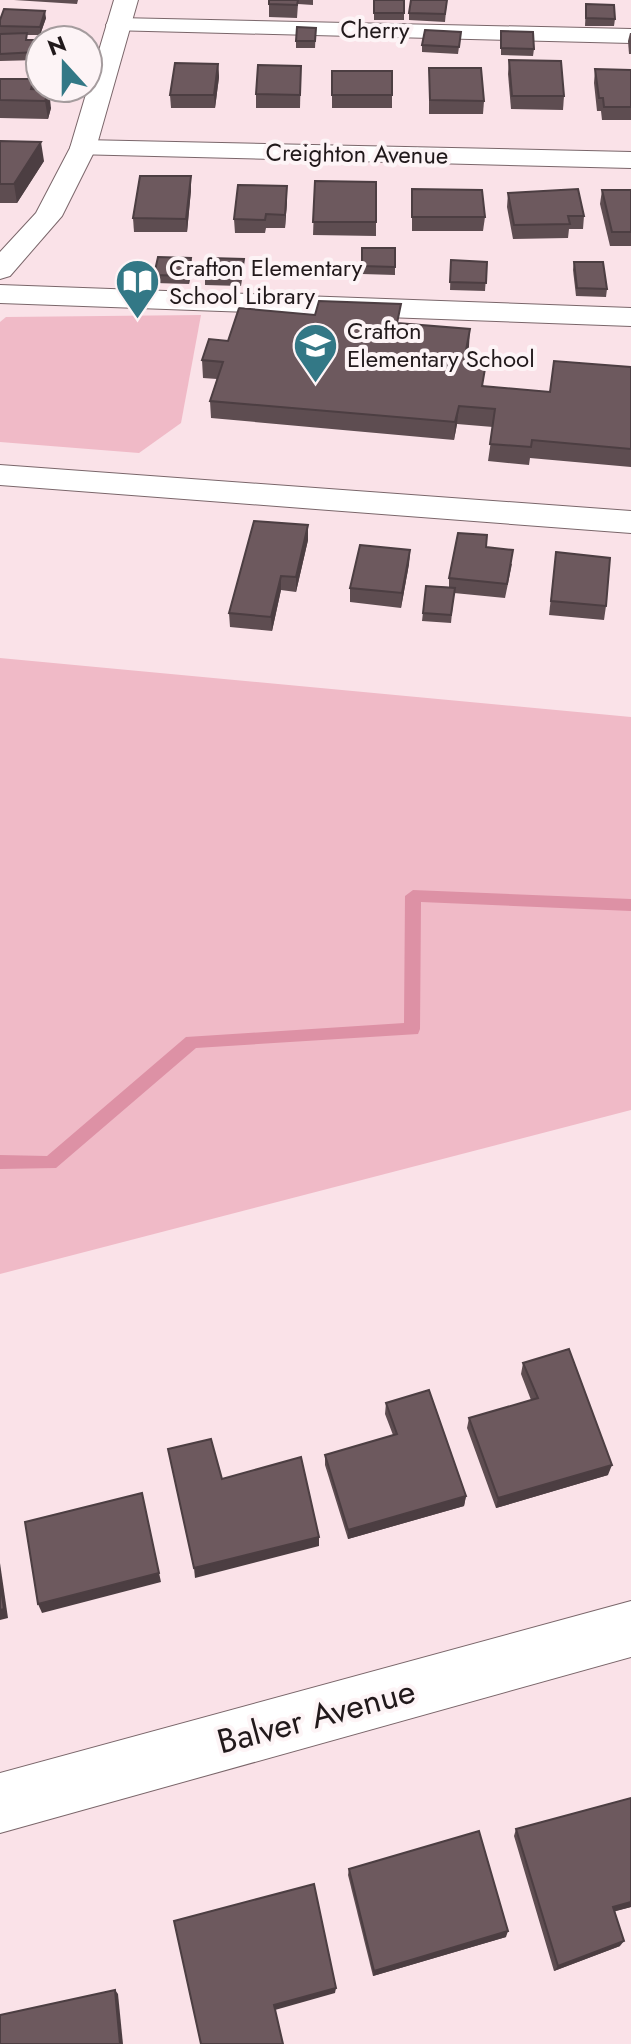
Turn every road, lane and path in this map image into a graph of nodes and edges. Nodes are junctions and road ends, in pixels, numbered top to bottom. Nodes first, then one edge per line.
1 (122, 12) edge
2 (631, 36) edge
3 (83, 148) junction
4 (631, 160) edge
5 (0, 270) edge
6 (0, 294) edge
7 (631, 317) edge
8 (0, 475) edge
9 (631, 522) edge
10 (631, 1629) edge
11 (0, 1803) edge

1 - 2 main road, Cherry
1 - 3 main road
3 - 4 main road, Creighton Avenue
3 - 5 main road
6 - 7 main road
8 - 9 main road
10 - 11 main road, Balver Avenue

